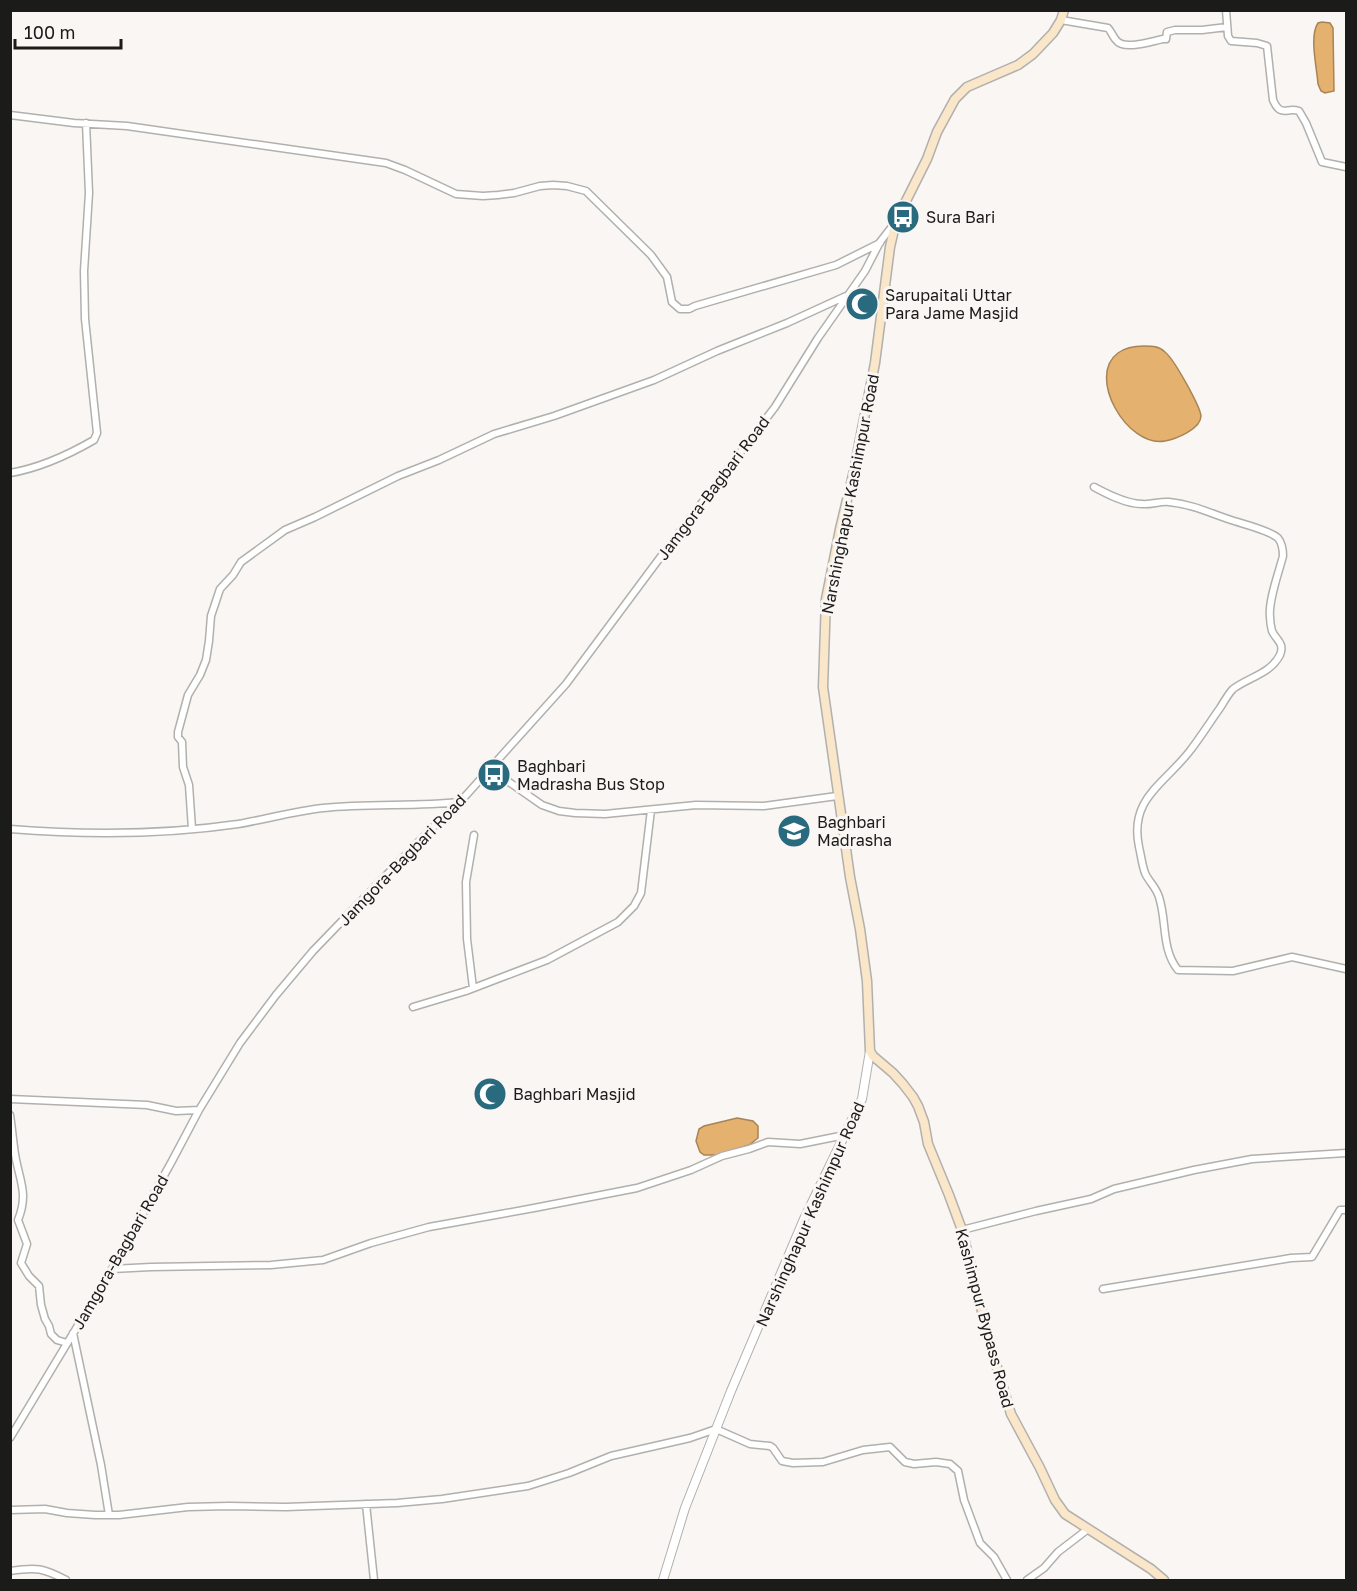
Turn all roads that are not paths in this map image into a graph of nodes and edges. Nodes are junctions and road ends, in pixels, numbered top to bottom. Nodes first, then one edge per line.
1 (1226, 10) edge
2 (1062, 15) edge
3 (1227, 27) junction
4 (10, 115) edge
5 (86, 123) junction
6 (1347, 166) edge
7 (896, 221) junction
8 (880, 243) junction
9 (846, 296) junction
10 (10, 473) edge
11 (1094, 487) dead end
12 (491, 768) junction
13 (837, 795) junction
14 (460, 802) junction
15 (651, 810) junction
16 (10, 829) edge
17 (192, 829) junction
18 (474, 835) dead end
19 (1347, 969) edge
20 (473, 988) junction
21 (413, 1007) dead end
22 (870, 1052) junction
23 (10, 1099) edge
24 (199, 1110) junction
25 (10, 1115) edge
26 (845, 1135) junction
27 (1347, 1153) edge
28 (1347, 1210) edge
29 (962, 1230) junction
30 (112, 1269) junction
31 (1103, 1289) dead end
32 (73, 1333) junction
33 (67, 1343) junction
34 (716, 1429) junction
35 (10, 1438) edge
36 (366, 1504) junction
37 (10, 1510) edge
38 (109, 1515) junction
39 (1088, 1529) junction
40 (10, 1571) edge
41 (66, 1581) edge
42 (374, 1581) edge
43 (663, 1581) edge
44 (1007, 1581) edge
45 (1027, 1581) edge
46 (1164, 1581) edge

1 - 3 street
2 - 3 street
2 - 7 main road, Narshinghapur Kashimpur Road
3 - 6 street
4 - 5 street
5 - 8 street
5 - 10 street
7 - 8 street, Jamgora-Bagbari Road
7 - 13 main road, Narshinghapur Kashimpur Road
8 - 9 street, Jamgora-Bagbari Road
9 - 12 street, Jamgora-Bagbari Road
9 - 17 street
11 - 19 street
12 - 14 street, Jamgora-Bagbari Road
12 - 15 street
13 - 15 street
13 - 22 main road, Narshinghapur Kashimpur Road
14 - 17 street
14 - 24 street, Jamgora-Bagbari Road
15 - 20 street
16 - 17 street
18 - 20 street
20 - 21 street
22 - 26 street, Narshinghapur Kashimpur Road
22 - 29 main road, Kashimpur Bypass Road
23 - 24 street
24 - 30 street, Jamgora-Bagbari Road
25 - 33 street
26 - 30 street
26 - 34 street, Narshinghapur Kashimpur Road
27 - 29 street
28 - 31 street
29 - 39 main road, Kashimpur Bypass Road
30 - 32 street, Jamgora-Bagbari Road
32 - 33 street, Jamgora-Bagbari Road
32 - 38 street
33 - 35 street, Jamgora-Bagbari Road
34 - 36 street
34 - 43 street, Narshinghapur Kashimpur Road
34 - 44 street
36 - 38 street
36 - 42 street
37 - 38 street
39 - 45 street
39 - 46 main road, Kashimpur Bypass Road
40 - 41 street

